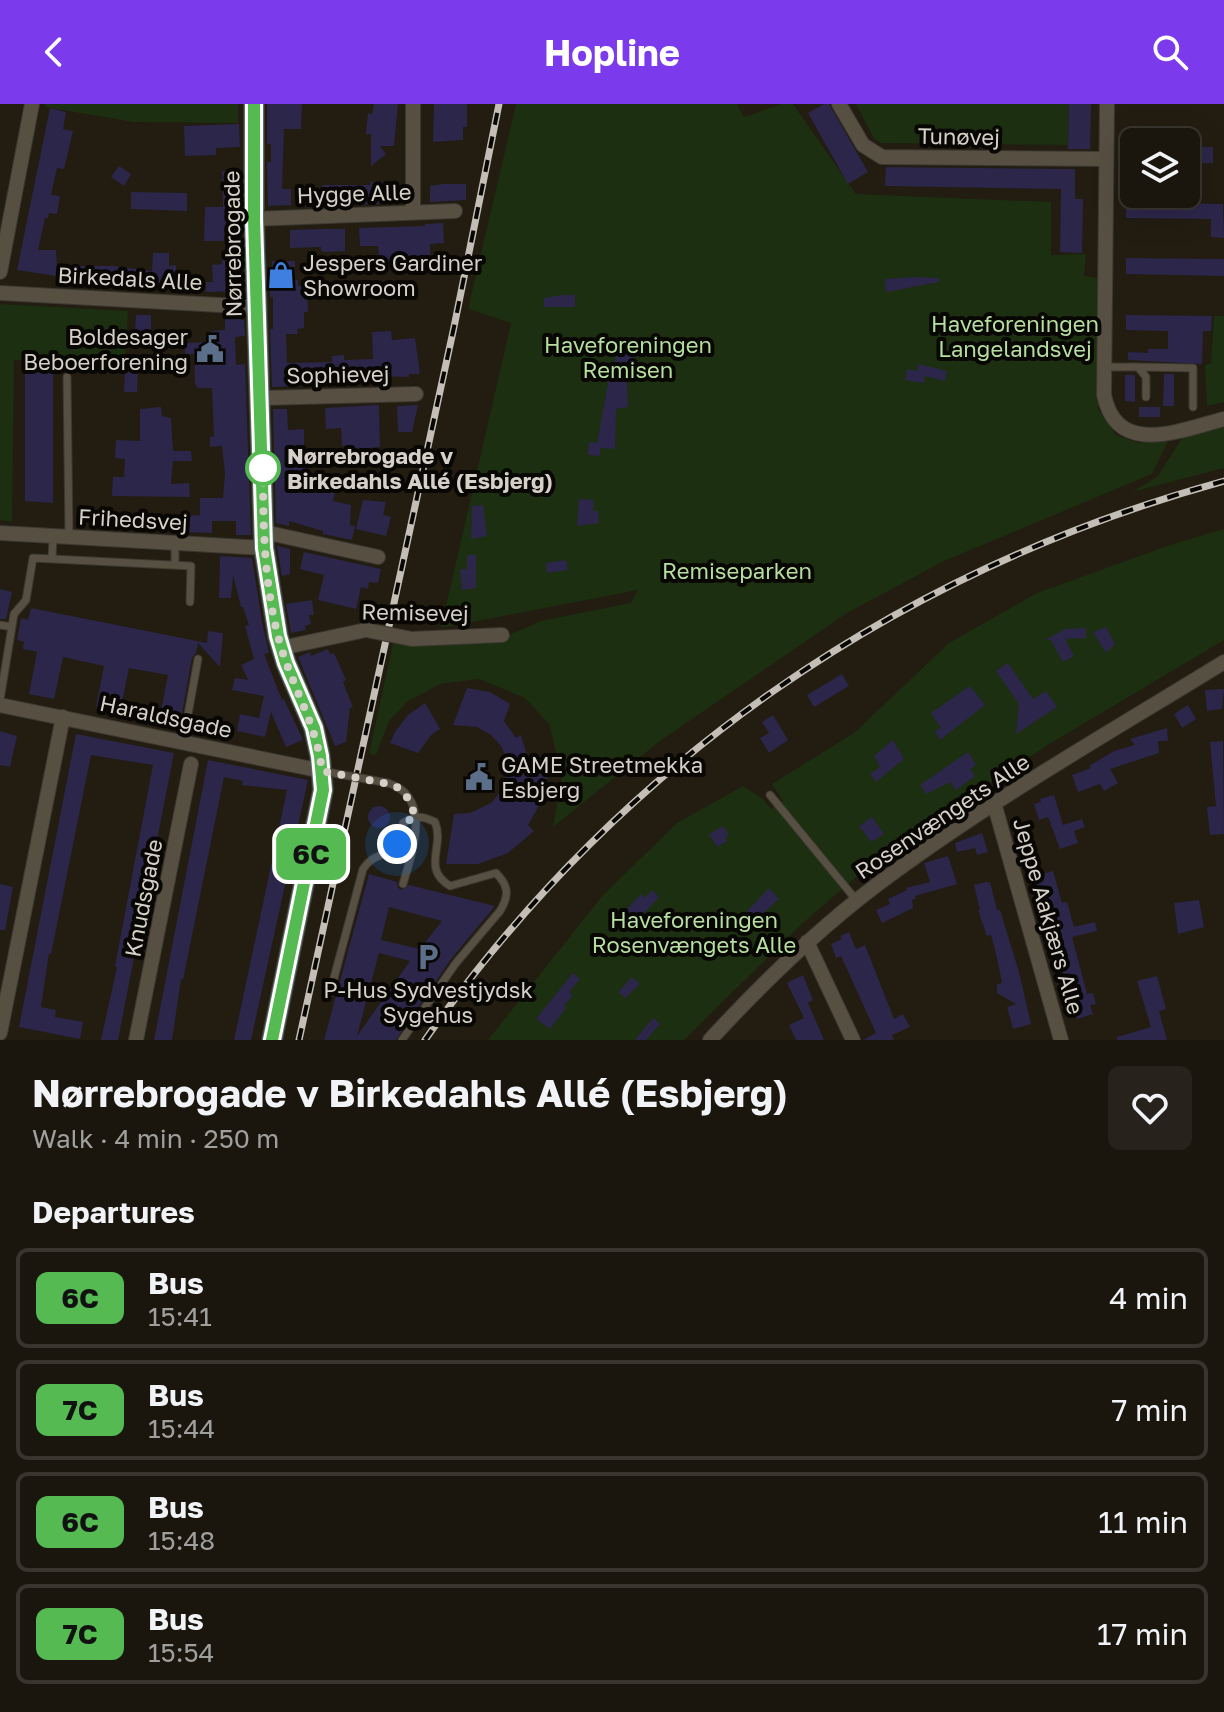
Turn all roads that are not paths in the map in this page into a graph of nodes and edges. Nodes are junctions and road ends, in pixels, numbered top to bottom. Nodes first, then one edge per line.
1 (32, 104) edge
2 (254, 104) edge
3 (413, 104) edge
4 (839, 104) edge
5 (1107, 104) edge
6 (1106, 159) junction
7 (455, 211) dead end
8 (413, 212) junction
9 (254, 219) junction
10 (0, 272) edge
11 (0, 293) edge
12 (257, 307) junction
13 (1104, 367) junction
14 (1138, 367) junction
15 (67, 377) dead end
16 (416, 394) dead end
17 (1146, 397) dead end
18 (262, 398) junction
19 (1193, 407) dead end
20 (1224, 419) edge
21 (0, 533) edge
22 (53, 536) junction
23 (69, 537) junction
24 (264, 540) junction
25 (175, 543) junction
26 (378, 557) dead end
27 (52, 559) junction
28 (175, 565) junction
29 (190, 602) dead end
30 (0, 625) edge
31 (12, 627) junction
32 (502, 635) dead end
33 (281, 648) junction
34 (198, 659) dead end
35 (1224, 662) edge
36 (0, 702) edge
37 (63, 717) junction
38 (183, 742) junction
39 (191, 764) dead end
40 (322, 771) junction
41 (770, 795) dead end
42 (994, 803) junction
43 (416, 817) junction
44 (403, 884) dead end
45 (857, 901) junction
46 (807, 942) junction
47 (330, 993) dead end
48 (0, 1033) edge
49 (136, 1040) edge
50 (272, 1040) edge
51 (402, 1040) edge
52 (710, 1040) edge
53 (853, 1040) edge
54 (1061, 1040) edge

1 - 10 street
2 - 9 street, Nørrebrogade
3 - 8 street
4 - 6 street, Tunøvej
5 - 6 street
6 - 13 street
7 - 8 street, Hygge Alle
8 - 9 street, Hygge Alle
9 - 12 street, Nørrebrogade
11 - 12 street, Birkedals Alle
12 - 18 street, Nørrebrogade
13 - 14 lane
13 - 20 street
14 - 17 lane
14 - 19 lane
15 - 23 lane
16 - 18 street, Sophievej
18 - 24 street, Nørrebrogade
21 - 22 street, Frihedsvej
22 - 23 street, Frihedsvej
22 - 27 lane
23 - 25 street, Frihedsvej
24 - 25 street, Frihedsvej
24 - 26 street, Frihedsvej
24 - 33 street, Nørrebrogade
25 - 28 lane
27 - 28 lane
27 - 31 lane
28 - 29 lane
30 - 31 lane
31 - 36 lane
32 - 33 street, Remisevej, bridge
33 - 40 street, Nørrebrogade
34 - 38 lane
35 - 42 street, Rosenvængets Alle
36 - 37 street, Haraldsgade
37 - 38 street, Haraldsgade
37 - 48 street
38 - 40 street, Haraldsgade
39 - 49 street, Knudsgade
40 - 43 lane, bridge
40 - 50 street, Nørrebrogade
41 - 45 lane
42 - 45 street, Rosenvængets Alle
42 - 54 street, Jeppe Aakjærs Alle
43 - 44 lane
43 - 47 lane
43 - 51 lane
45 - 46 street, Rosenvængets Alle
46 - 52 street, Rosenvængets Alle
46 - 53 street

